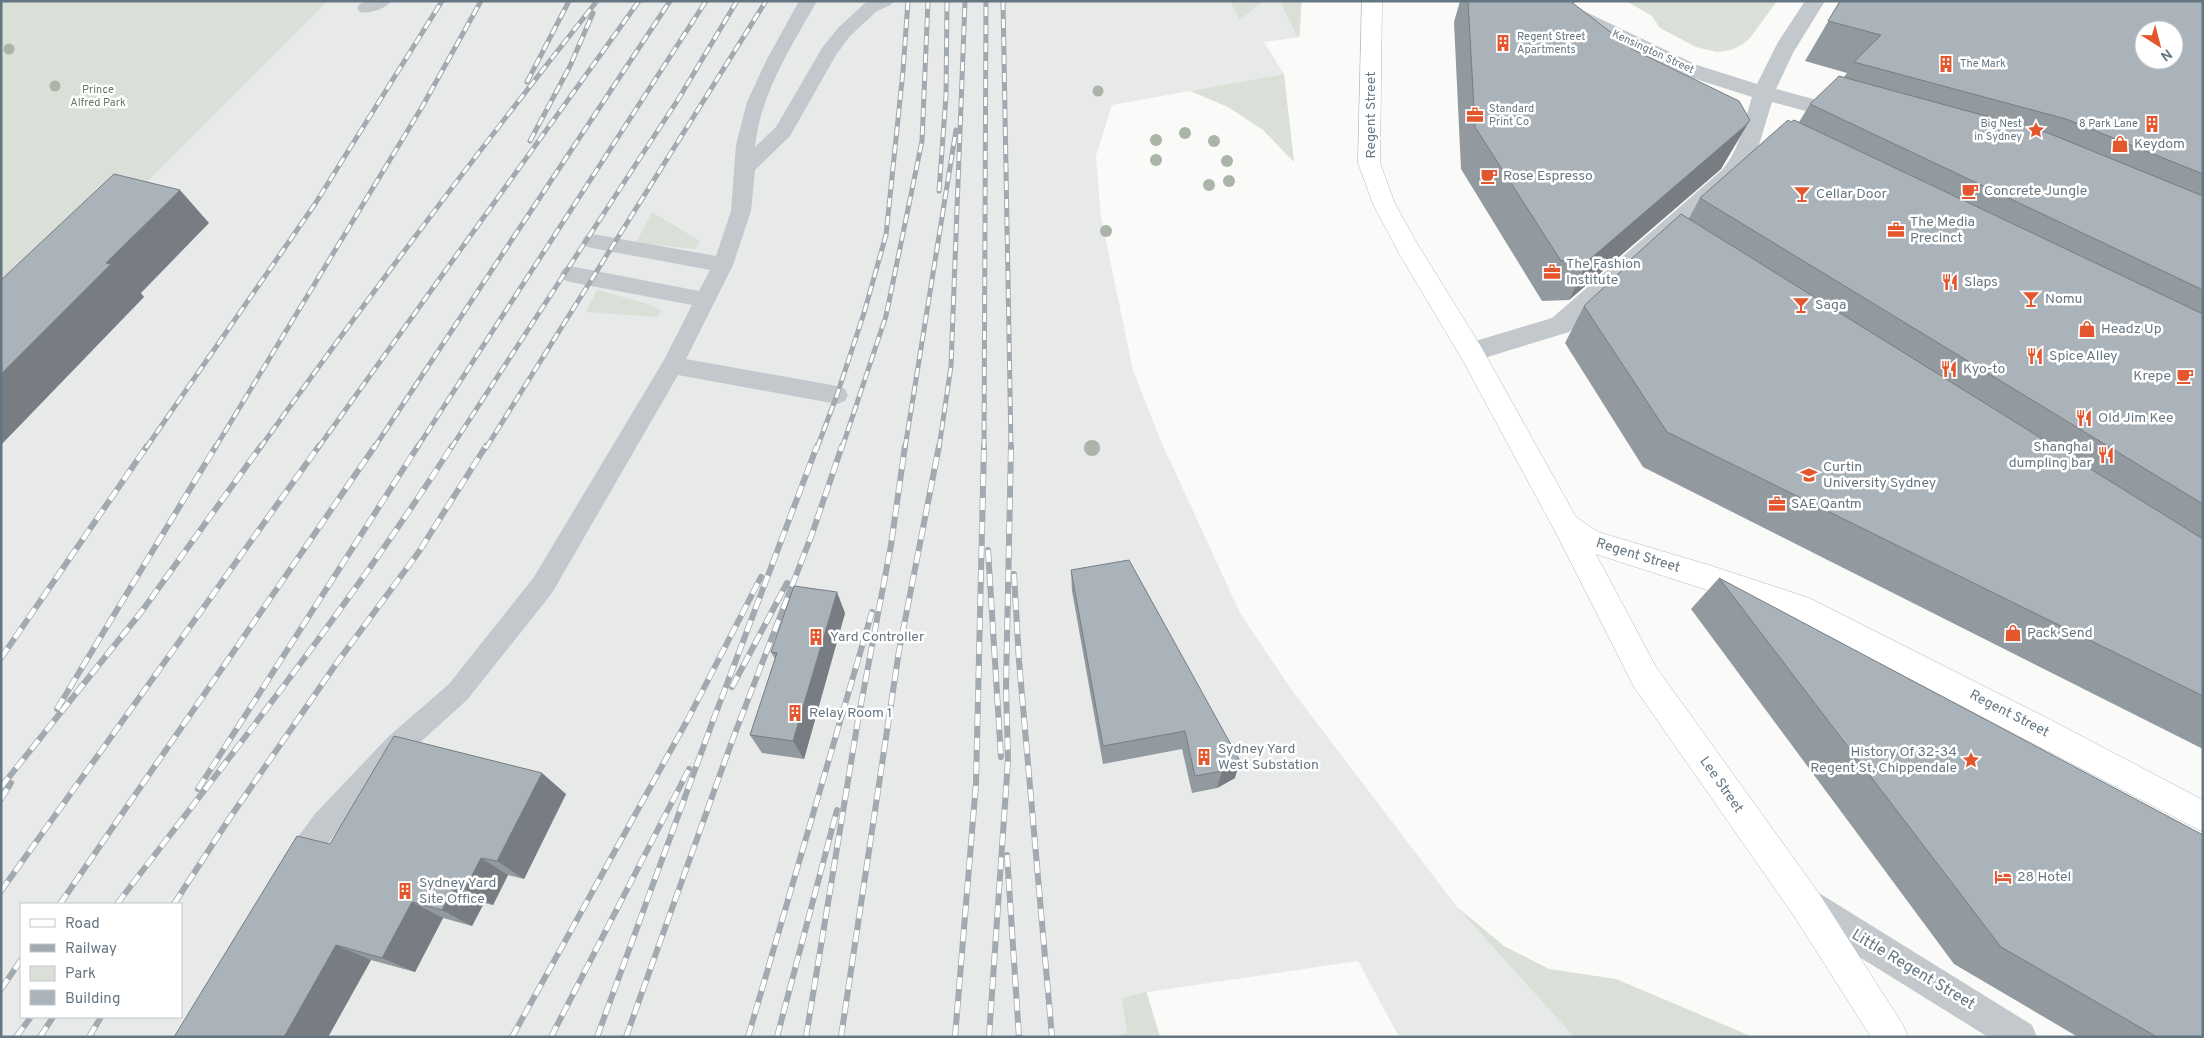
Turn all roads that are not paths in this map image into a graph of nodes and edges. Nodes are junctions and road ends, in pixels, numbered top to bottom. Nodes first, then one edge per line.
1 (382, 1) edge
2 (808, 1) edge
3 (885, 1) edge
4 (1372, 1) edge
5 (1546, 1) edge
6 (1815, 1) edge
7 (366, 8) dead end
8 (1764, 93) junction
9 (1863, 120) edge
10 (1752, 139) junction
11 (1774, 150) edge
12 (745, 168) junction
13 (592, 240) dead end
14 (723, 265) junction
15 (570, 274) dead end
16 (705, 300) junction
17 (1471, 352) junction
18 (672, 366) junction
19 (837, 395) dead end
20 (1566, 525) junction
21 (2203, 817) edge
22 (280, 885) edge
23 (1806, 904) junction
24 (1891, 1037) edge
25 (2020, 1037) edge

1 - 7 lane
2 - 12 lane
3 - 12 lane
4 - 17 main road, Regent Street
5 - 8 street, Kensington Street
6 - 8 street
8 - 9 street, Kensington Street
8 - 10 street
10 - 11 street
10 - 17 street
12 - 14 lane
13 - 14 lane
14 - 16 lane
15 - 16 lane
16 - 18 lane
17 - 20 main road, Regent Street
18 - 19 lane
18 - 22 lane
20 - 21 main road, Regent Street
20 - 23 main road, Lee Street
23 - 24 main road, Lee Street
23 - 25 street, Little Regent Street

